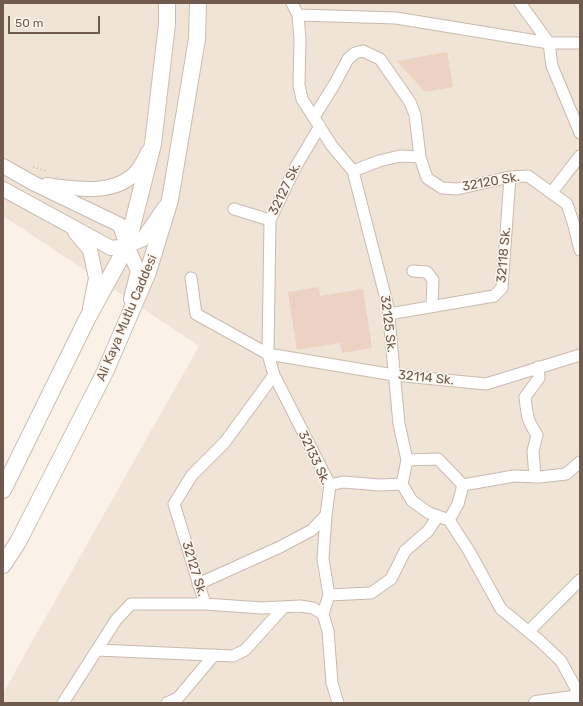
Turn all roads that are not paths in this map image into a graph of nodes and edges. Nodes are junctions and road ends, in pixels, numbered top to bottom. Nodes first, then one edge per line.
1 (167, 3) edge
2 (198, 3) edge
3 (292, 3) edge
4 (520, 3) edge
5 (298, 14) junction
6 (549, 43) junction
7 (580, 43) edge
8 (380, 59) joint
9 (317, 121) junction
10 (580, 133) edge
11 (153, 144) junction
12 (580, 156) edge
13 (420, 157) junction
14 (3, 166) edge
15 (353, 171) junction
16 (510, 177) junction
17 (33, 183) junction
18 (3, 189) edge
19 (552, 192) junction
20 (170, 200) junction
21 (234, 209) dead end
22 (270, 220) junction
23 (69, 225) junction
24 (579, 245) edge
25 (119, 247) junction
26 (413, 271) dead end
27 (192, 278) dead end
28 (432, 306) junction
29 (389, 314) junction
30 (87, 319) junction
31 (122, 335) junction
32 (268, 354) junction
33 (580, 355) edge
34 (538, 367) junction
35 (274, 375) junction
36 (394, 375) junction
37 (407, 460) junction
38 (580, 462) edge
39 (535, 477) junction
40 (402, 484) junction
41 (463, 485) junction
42 (330, 486) junction
43 (3, 490) edge
44 (326, 514) junction
45 (438, 516) junction
46 (449, 520) junction
47 (3, 565) edge
48 (580, 580) edge
49 (198, 584) junction
50 (329, 595) junction
51 (204, 604) junction
52 (284, 607) junction
53 (323, 614) junction
54 (529, 631) junction
55 (96, 650) junction
56 (214, 655) junction
57 (580, 696) edge
58 (551, 702) edge
59 (63, 703) edge
60 (167, 703) edge
61 (338, 703) edge
62 (536, 703) edge

1 - 11 main road
2 - 20 main road, Ali Kaya Mutlu Caddesi
3 - 5 street
4 - 6 street
5 - 6 street
5 - 9 street
6 - 7 street
6 - 10 street
8 - 9 street, 32127 Sk.
8 - 13 street, 32120 Sk.
9 - 15 street, 32125 Sk.
9 - 22 street, 32127 Sk.
11 - 17 street
11 - 25 main road
12 - 19 street
13 - 15 street
13 - 16 street, 32120 Sk.
14 - 17 street
15 - 29 street, 32125 Sk.
16 - 19 street, 32120 Sk.
16 - 28 street, 32118 Sk.
17 - 25 street
18 - 23 street
19 - 24 street, 32120 Sk.
20 - 25 street
20 - 31 main road, Ali Kaya Mutlu Caddesi
21 - 22 street
22 - 32 street, 32127 Sk.
23 - 25 street
23 - 30 street
25 - 30 main road
25 - 31 street
26 - 28 street
27 - 32 street, 32114 Sk.
28 - 29 street, 32118 Sk.
29 - 36 street, 32125 Sk.
30 - 43 main road
31 - 47 main road, Ali Kaya Mutlu Caddesi
32 - 35 street, 32133 Sk.
32 - 36 street, 32114 Sk.
33 - 34 street, 32114 Sk.
34 - 36 street, 32114 Sk.
34 - 39 street
35 - 42 street, 32133 Sk.
35 - 49 street, 32127 Sk.
36 - 37 street, 32125 Sk.
37 - 40 street, 32125 Sk.
37 - 41 street
38 - 39 street
39 - 41 street
40 - 42 street
40 - 45 street
41 - 46 street
42 - 44 street, 32133 Sk.
44 - 49 street
44 - 50 street, 32133 Sk.
45 - 46 street
45 - 50 street
46 - 54 street
48 - 54 street
49 - 51 street, 32127 Sk.
50 - 53 street, 32133 Sk.
51 - 52 street
51 - 55 street, 32127 Sk.
52 - 53 street
52 - 56 street
53 - 61 street
54 - 57 street
55 - 56 street
55 - 59 street, 32127 Sk.
56 - 60 street
57 - 58 street
58 - 62 street

